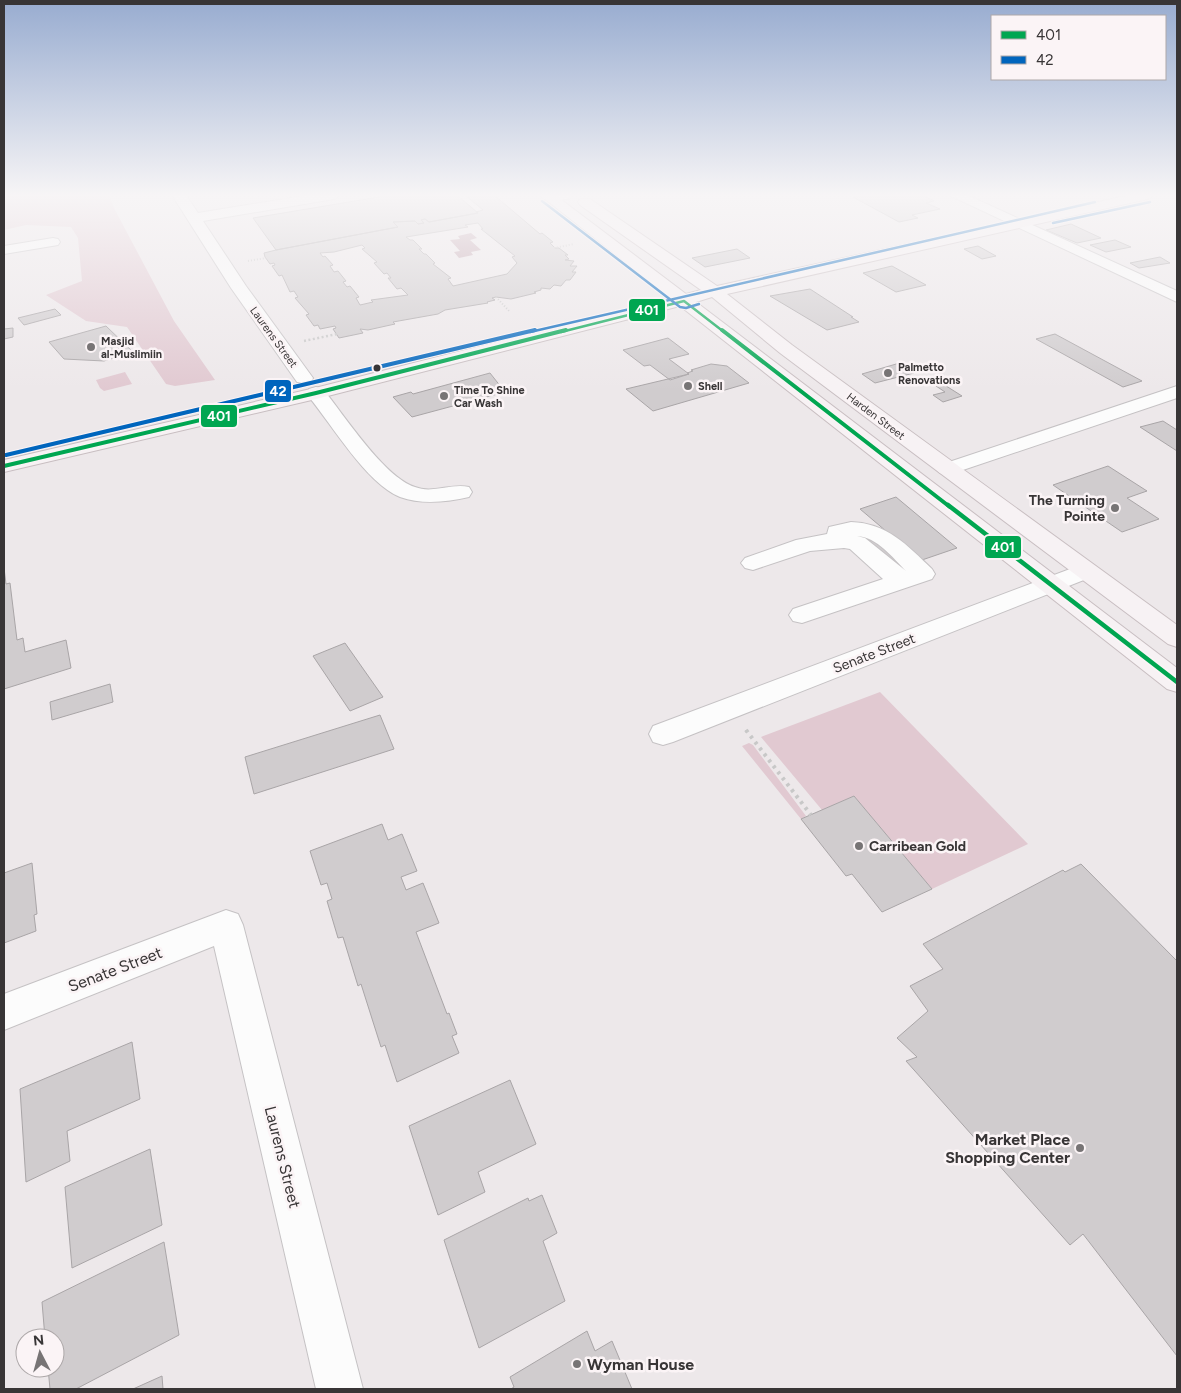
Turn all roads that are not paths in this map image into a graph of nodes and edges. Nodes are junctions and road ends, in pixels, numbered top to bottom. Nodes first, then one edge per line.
1 (221, 260) edge
2 (631, 260) edge
3 (667, 260) edge
4 (798, 260) edge
5 (856, 260) edge
6 (1094, 260) edge
7 (698, 282) junction
8 (715, 292) junction
9 (677, 295) junction
10 (1177, 297) edge
11 (310, 386) junction
12 (1177, 392) edge
13 (1152, 400) junction
14 (1170, 411) dead end
15 (4, 448) edge
16 (4, 466) edge
17 (947, 469) junction
18 (461, 492) dead end
19 (753, 563) dead end
20 (1086, 571) junction
21 (1050, 585) junction
22 (802, 615) dead end
23 (1177, 638) edge
24 (1177, 682) edge
25 (663, 734) dead end
26 (226, 925) joint
27 (4, 1012) edge
28 (340, 1389) edge

1 - 11 street, Laurens Street
2 - 9 main road, Harden Street
3 - 7 main road, Harden Street
4 - 7 main road
5 - 8 main road
6 - 10 street
7 - 8 main road, Harden Street
7 - 9 main road
8 - 9 main road
8 - 17 main road, Harden Street
9 - 11 main road
9 - 21 main road, Harden Street
11 - 15 main road
11 - 16 main road
11 - 18 street, Laurens Street
12 - 13 street
13 - 14 street
13 - 17 street
17 - 20 main road, Harden Street
19 - 22 street
20 - 21 street, Senate Street
20 - 23 main road, Harden Street
21 - 24 main road, Harden Street
21 - 25 street, Senate Street
26 - 27 street, Senate Street
26 - 28 street, Laurens Street

